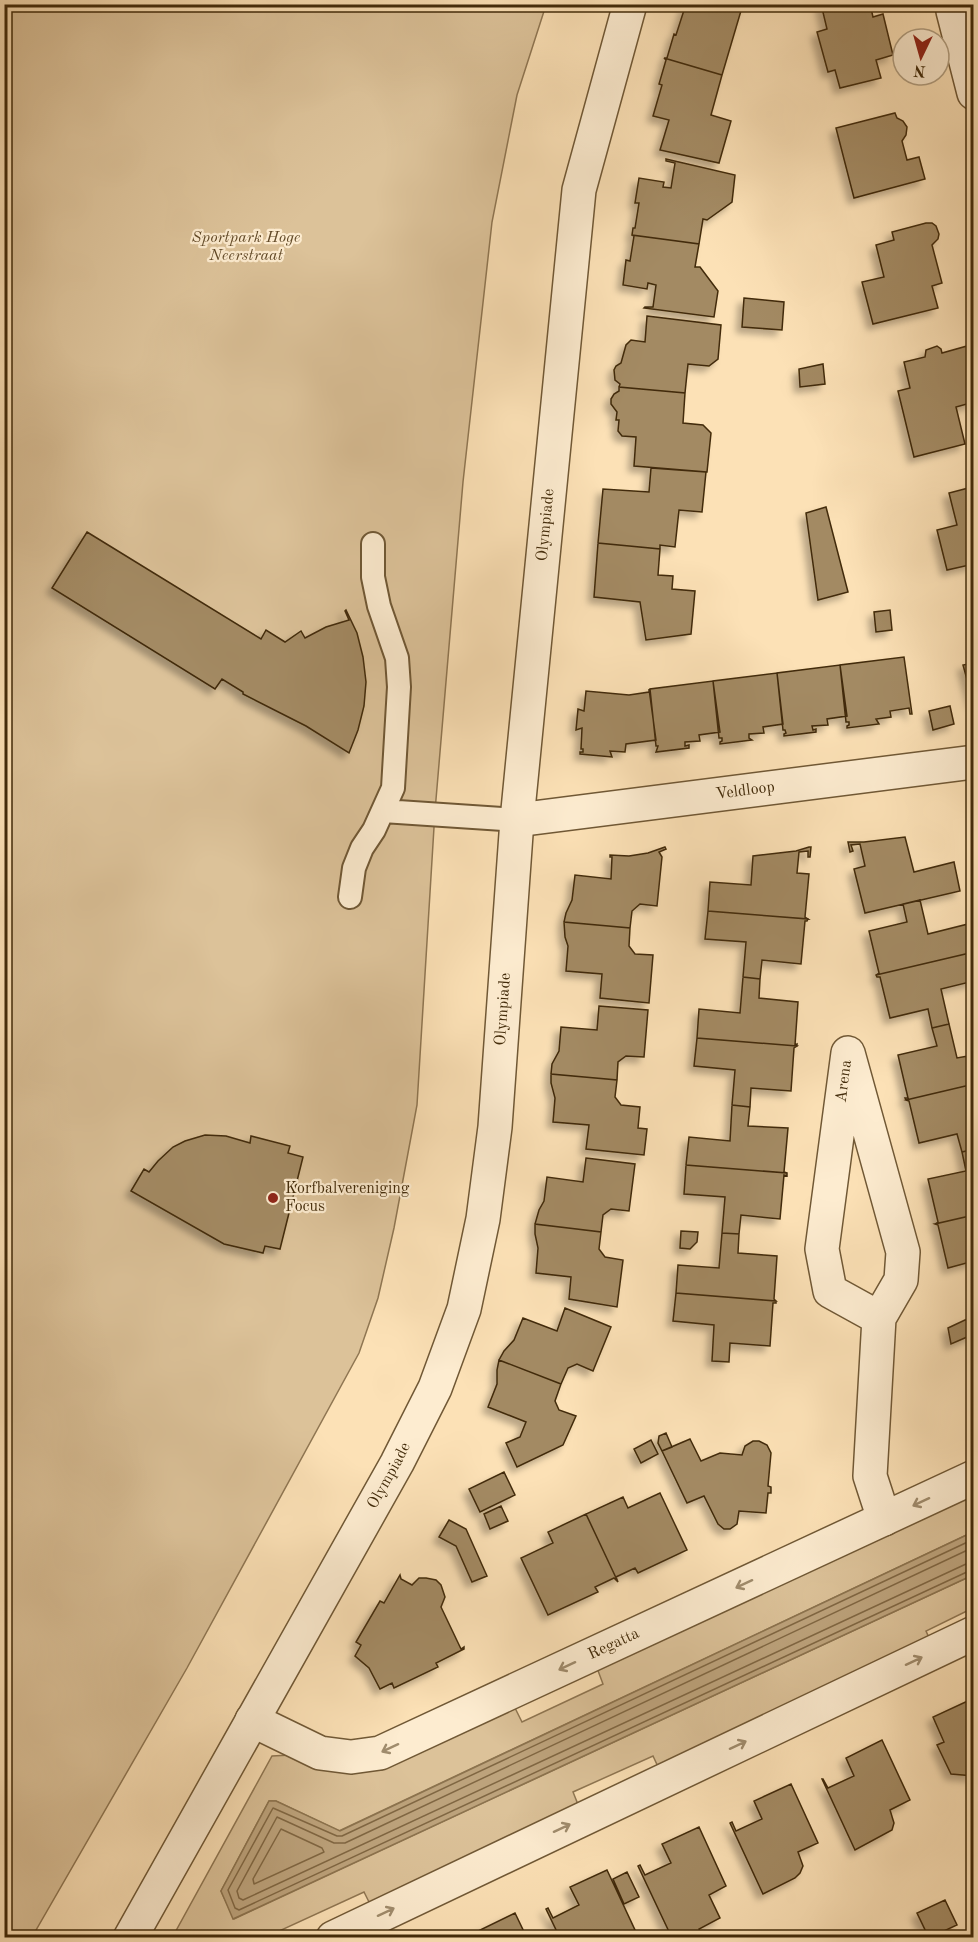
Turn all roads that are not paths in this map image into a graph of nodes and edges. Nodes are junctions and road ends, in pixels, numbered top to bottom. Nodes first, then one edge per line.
1 (630, 4) edge
2 (953, 4) edge
3 (974, 93) edge
4 (373, 544) dead end
5 (974, 762) edge
6 (383, 811) junction
7 (517, 820) junction
8 (350, 897) dead end
9 (879, 1318) junction
10 (974, 1477) edge
11 (884, 1519) junction
12 (974, 1633) edge
13 (252, 1720) junction
14 (130, 1938) edge
15 (333, 1938) edge

1 - 7 street, Olympiade
2 - 3 street
4 - 6 lane
5 - 7 street, Veldloop
6 - 7 lane
6 - 8 lane
7 - 13 street, Olympiade
9 - 9 street, Arena
9 - 11 street, Arena
10 -> 11 street, Regatta
11 -> 13 street, Regatta
15 -> 12 street
13 - 14 street, Olympiade

